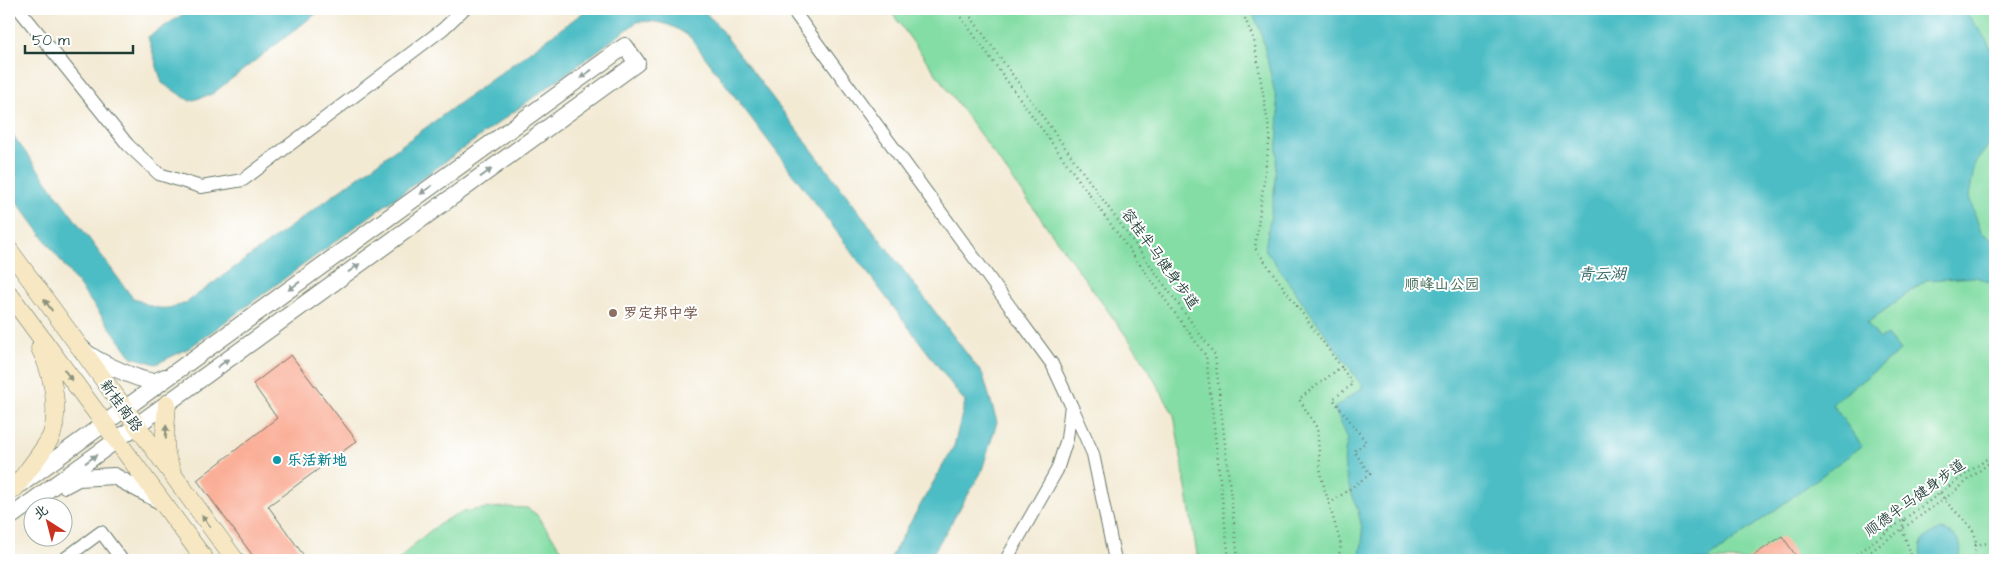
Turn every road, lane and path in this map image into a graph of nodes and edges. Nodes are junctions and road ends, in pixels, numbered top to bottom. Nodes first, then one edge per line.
1 (464, 9) edge
2 (792, 9) edge
3 (955, 9) edge
4 (966, 9) edge
5 (1242, 9) edge
6 (23, 10) edge
7 (9, 250) edge
8 (9, 294) edge
9 (20, 309) junction
10 (65, 328) junction
11 (1341, 367) junction
12 (169, 376) junction
13 (167, 404) junction
14 (1071, 405) junction
15 (124, 409) junction
16 (104, 424) junction
17 (136, 426) junction
18 (116, 440) junction
19 (1995, 453) edge
20 (1995, 458) edge
21 (12, 490) edge
22 (184, 491) junction
23 (1940, 493) junction
24 (40, 496) edge
25 (43, 496) edge
26 (1943, 500) junction
27 (162, 502) junction
28 (1329, 504) junction
29 (22, 509) edge
30 (9, 518) edge
31 (1904, 520) junction
32 (1902, 529) junction
33 (1995, 542) edge
34 (1975, 545) junction
35 (63, 560) edge
36 (122, 560) edge
37 (205, 560) edge
38 (234, 560) edge
39 (1006, 560) edge
40 (1115, 560) edge
41 (1229, 560) edge
42 (1238, 560) edge
43 (1338, 560) edge
44 (1848, 560) edge
45 (1858, 560) edge
46 (1913, 560) edge
47 (1974, 560) edge

1 - 6 street
2 - 14 street
3 - 41 path
4 - 42 path, 容桂半马健身步道
5 - 11 path
10 -> 7 main road, 新桂南路
8 - 9 main road, 新桂南路
9 -> 16 main road, 新桂南路
9 - 21 main road
10 - 12 street
10 - 15 main road, 新桂南路
11 - 28 path
11 - 28 path
13 -> 12 street
12 - 15 street
13 - 17 street
22 -> 13 main road
14 - 39 street
14 - 40 street
15 - 16 street
15 - 17 main road, 新桂南路
16 - 18 main road, 新桂南路
16 - 21 street
17 - 18 street
17 - 22 main road, 新桂南路
24 -> 18 street
18 - 27 main road, 新桂南路
19 - 23 path, 顺德半马健身步道
20 - 26 path
38 -> 22 main road, 新桂南路
23 - 26 path
23 - 31 path, 顺德半马健身步道
25 - 27 street
26 - 32 path
26 - 34 path
27 - 37 main road, 新桂南路
28 - 43 path
29 - 30 street
31 - 32 path
31 - 44 path, 顺德半马健身步道
32 - 45 path
32 - 46 path
33 - 34 path
34 - 47 path
35 - 36 street

